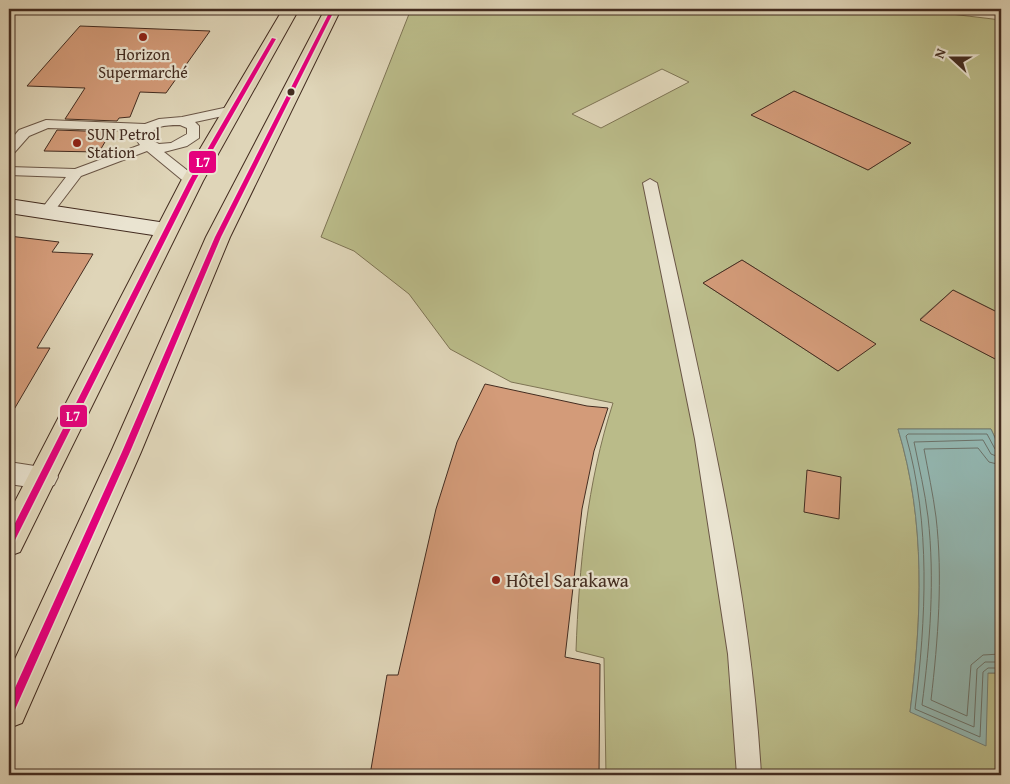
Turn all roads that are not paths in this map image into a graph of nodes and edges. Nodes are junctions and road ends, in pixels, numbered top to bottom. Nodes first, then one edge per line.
1 (291, 9) edge
2 (333, 9) edge
3 (234, 110) junction
4 (182, 121) junction
5 (147, 128) junction
6 (149, 146) junction
7 (9, 150) edge
8 (9, 171) edge
9 (76, 173) junction
10 (192, 181) junction
11 (650, 184) dead end
12 (9, 206) edge
13 (47, 211) junction
14 (166, 230) junction
15 (9, 473) edge
16 (43, 477) junction
17 (9, 543) edge
18 (9, 711) edge
19 (749, 775) edge

1 - 3 highway
2 - 18 highway
3 - 4 lane
3 - 10 highway
4 - 5 lane
4 - 6 lane
5 - 6 lane
5 - 7 lane
6 - 9 lane
6 - 10 lane
8 - 9 lane
9 - 13 lane
10 - 14 highway
11 - 19 lane
12 - 13 street
13 - 14 street
14 - 16 highway
15 - 16 street
16 - 17 highway

